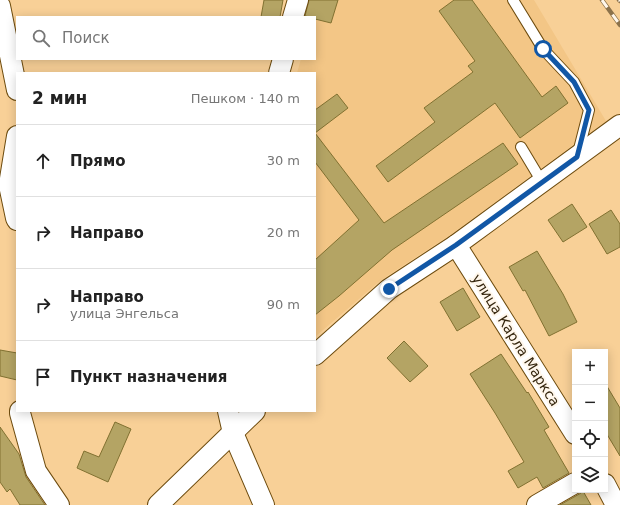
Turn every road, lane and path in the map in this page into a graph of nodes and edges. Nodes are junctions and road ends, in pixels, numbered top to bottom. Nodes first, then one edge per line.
1 (298, 0) edge
2 (513, 0) edge
3 (0, 6) edge
4 (293, 16) edge
5 (283, 60) edge
6 (279, 72) edge
7 (16, 85) edge
8 (620, 125) edge
9 (16, 142) edge
10 (522, 146) dead end
11 (577, 157) junction
12 (542, 182) junction
13 (16, 218) edge
14 (456, 245) junction
15 (316, 354) edge
16 (20, 412) edge
17 (228, 412) edge
18 (254, 412) edge
19 (572, 429) edge
20 (233, 433) junction
21 (572, 485) edge
22 (608, 490) edge
23 (60, 505) edge
24 (158, 505) edge
25 (264, 505) edge
26 (536, 505) edge
27 (616, 505) edge

1 - 4 street
2 - 11 lane
3 - 7 street
5 - 6 street
8 - 11 street
9 - 13 street
10 - 12 lane
11 - 12 street
12 - 14 street
14 - 15 street
14 - 19 street, улица Карла Маркса
16 - 23 street
17 - 20 street
18 - 20 street
20 - 24 street
20 - 25 street
21 - 26 street
22 - 27 street

